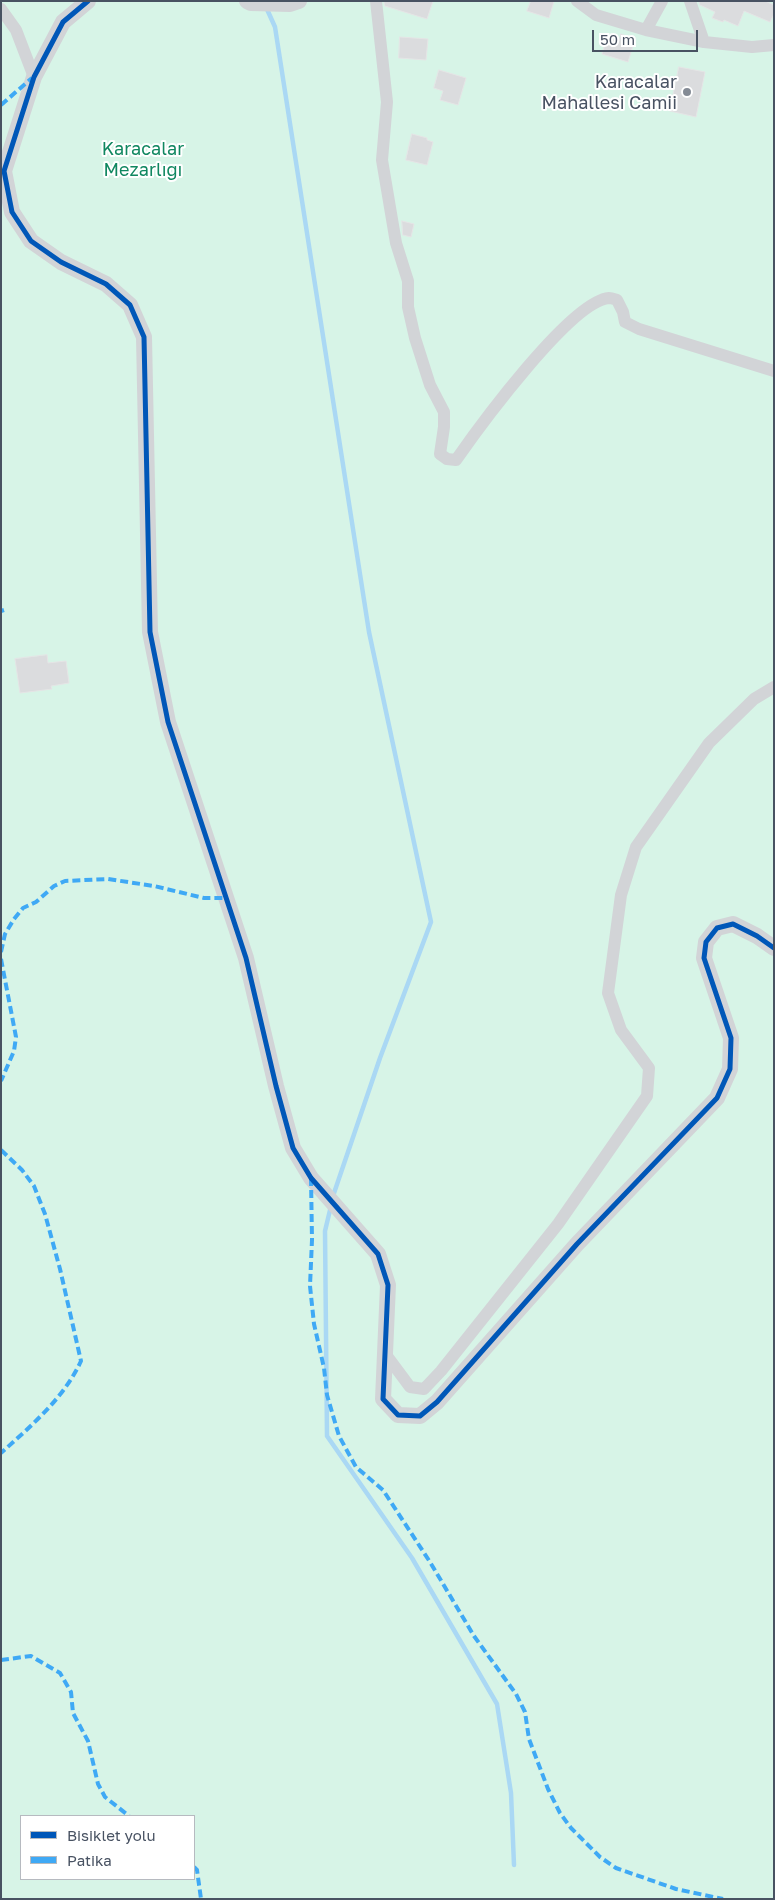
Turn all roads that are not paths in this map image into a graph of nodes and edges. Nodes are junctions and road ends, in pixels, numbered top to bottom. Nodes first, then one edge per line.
1 (88, 1) edge
2 (376, 1) edge
3 (577, 1) edge
4 (662, 1) edge
5 (690, 1) edge
6 (249, 2) edge
7 (294, 3) edge
8 (1, 8) edge
9 (646, 30) junction
10 (704, 42) junction
11 (774, 45) edge
12 (34, 77) junction
13 (774, 371) edge
14 (774, 687) edge
15 (774, 948) edge
16 (384, 1352) junction

1 - 12 street
2 - 13 street
3 - 9 street
4 - 9 street
5 - 10 street
6 - 7 street
8 - 12 street
9 - 10 street
10 - 11 street
12 - 16 street
14 - 16 street
15 - 16 street

